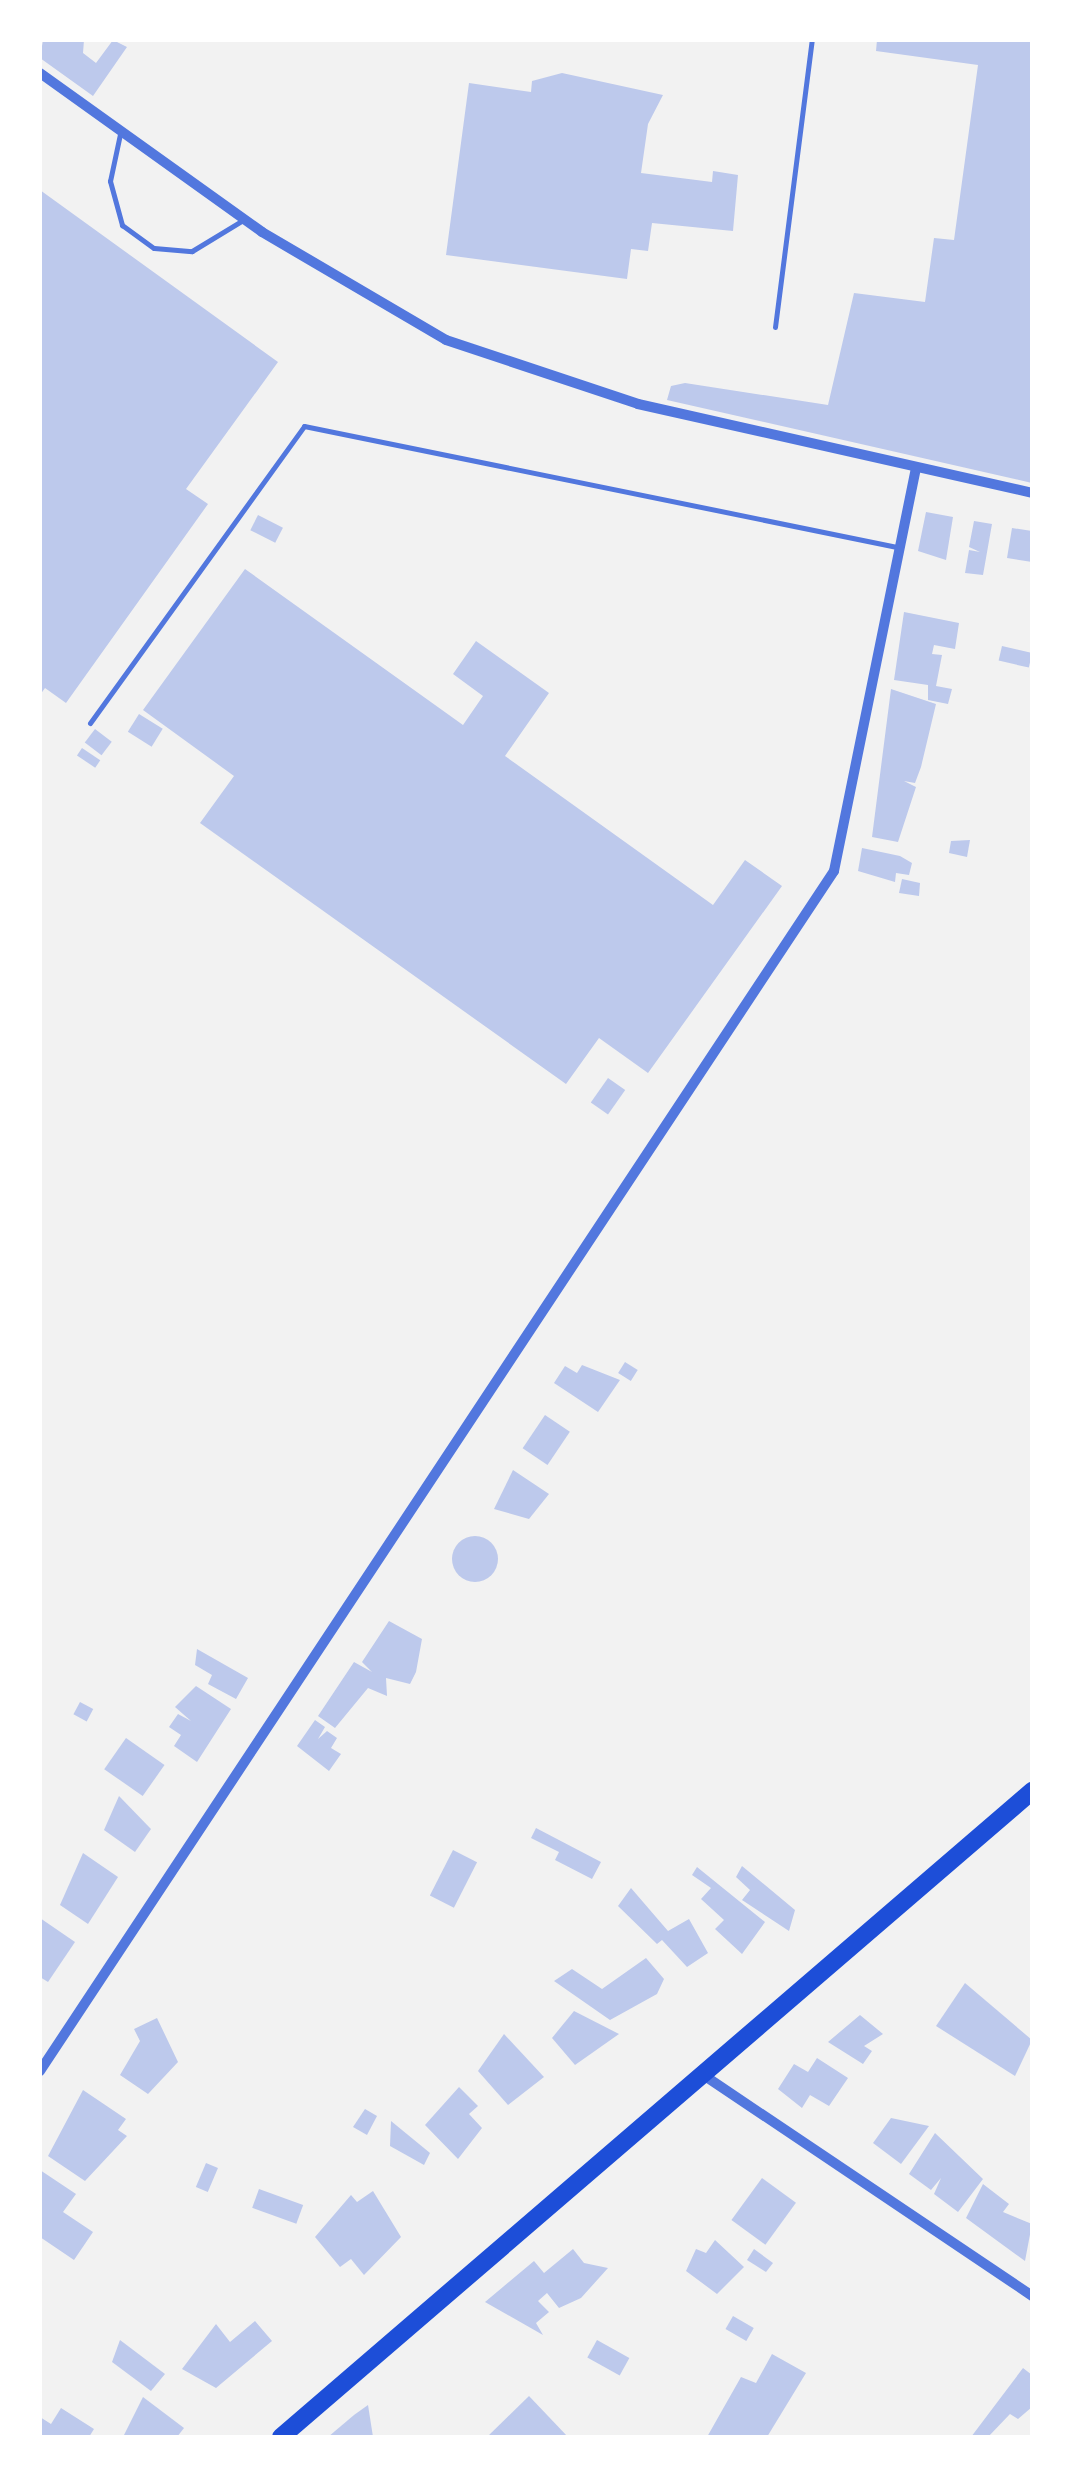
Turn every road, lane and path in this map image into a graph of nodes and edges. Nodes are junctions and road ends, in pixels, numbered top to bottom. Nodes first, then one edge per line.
1 (812, 40) edge
2 (40, 73) edge
3 (122, 131) junction
4 (244, 219) junction
5 (775, 327) dead end
6 (916, 468) junction
7 (1032, 492) edge
8 (897, 547) junction
9 (90, 723) dead end
10 (1032, 1791) edge
11 (40, 2071) edge
12 (702, 2074) junction
13 (1032, 2296) edge
14 (281, 2437) edge

1 - 5 lane
2 - 3 street
3 - 4 street
3 - 4 lane
4 - 6 street
6 - 7 street
6 - 8 street
8 - 9 lane
8 - 11 street
10 - 12 main road
12 - 13 street
12 - 14 main road

